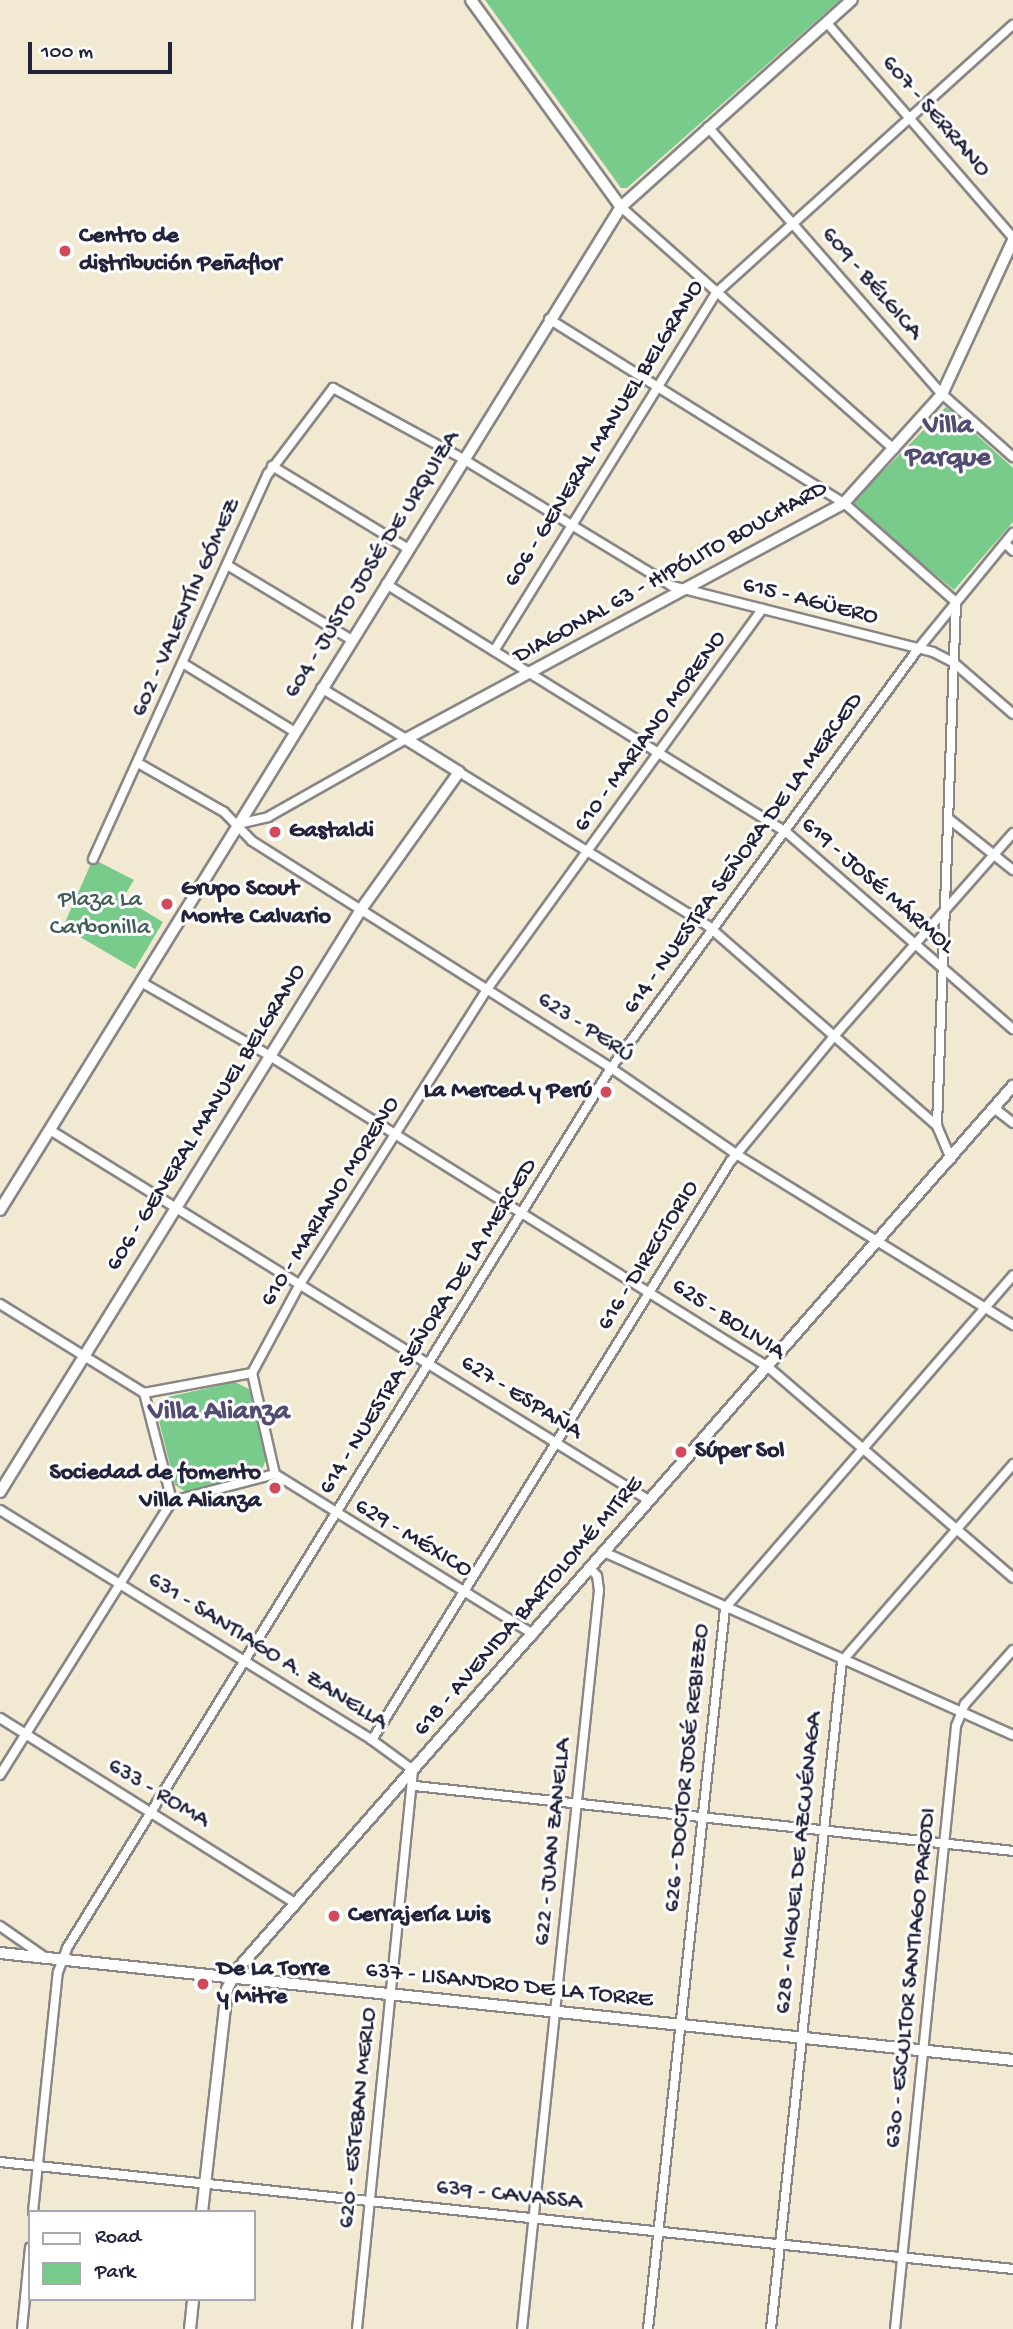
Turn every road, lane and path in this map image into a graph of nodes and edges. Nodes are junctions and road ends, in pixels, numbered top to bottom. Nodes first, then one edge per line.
1 (471, 0) edge
2 (852, 0) edge
3 (827, 23) junction
4 (1013, 25) edge
5 (911, 117) junction
6 (708, 127) junction
7 (621, 206) junction
8 (791, 222) junction
9 (1013, 239) edge
10 (716, 293) junction
11 (549, 319) junction
12 (657, 386) junction
13 (337, 388) joint
14 (942, 394) junction
15 (894, 449) junction
16 (1013, 457) edge
17 (463, 459) junction
18 (272, 466) junction
19 (844, 503) junction
20 (573, 524) junction
21 (1013, 533) edge
22 (1004, 543) junction
23 (407, 548) junction
24 (1013, 551) edge
25 (227, 565) junction
26 (386, 584) junction
27 (684, 590) junction
28 (956, 602) junction
29 (762, 610) junction
30 (352, 640) junction
31 (918, 649) junction
32 (494, 651) junction
33 (953, 662) junction
34 (184, 664) junction
35 (529, 676) junction
36 (321, 688) junction
37 (1013, 714) edge
38 (295, 732) junction
39 (406, 739) junction
40 (659, 754) junction
41 (138, 763) junction
42 (460, 772) junction
43 (949, 819) junction
44 (238, 824) junction
45 (785, 831) junction
46 (1013, 833) edge
47 (587, 852) junction
48 (995, 854) junction
49 (93, 859) dead end
50 (1013, 870) edge
51 (362, 908) junction
52 (946, 908) junction
53 (714, 931) junction
54 (915, 942) junction
55 (945, 970) junction
56 (141, 982) junction
57 (488, 988) junction
58 (1013, 1029) edge
59 (835, 1035) junction
60 (270, 1056) junction
61 (611, 1068) junction
62 (1013, 1086) edge
63 (994, 1108) junction
64 (1013, 1124) edge
65 (937, 1126) junction
66 (50, 1130) junction
67 (396, 1135) junction
68 (736, 1154) junction
69 (951, 1159) junction
70 (175, 1209) junction
71 (0, 1210) edge
72 (522, 1213) junction
73 (878, 1241) junction
74 (1013, 1275) edge
75 (300, 1284) junction
76 (650, 1293) junction
77 (0, 1304) edge
78 (984, 1307) junction
79 (1013, 1325) edge
80 (85, 1356) junction
81 (430, 1365) junction
82 (768, 1367) junction
83 (251, 1373) junction
84 (144, 1393) junction
85 (554, 1441) junction
86 (862, 1447) junction
87 (1013, 1464) edge
88 (275, 1474) junction
89 (0, 1492) edge
90 (172, 1501) junction
91 (650, 1501) junction
92 (0, 1510) edge
93 (337, 1515) junction
94 (956, 1529) junction
95 (606, 1553) junction
96 (591, 1569) junction
97 (1013, 1578) edge
98 (119, 1583) junction
99 (461, 1591) junction
100 (725, 1608) junction
101 (533, 1634) junction
102 (1013, 1650) edge
103 (842, 1661) junction
104 (245, 1664) junction
105 (960, 1712) junction
106 (0, 1718) edge
107 (25, 1733) junction
108 (1013, 1735) edge
109 (372, 1740) junction
110 (413, 1770) junction
111 (0, 1775) edge
112 (415, 1786) junction
113 (578, 1804) junction
114 (152, 1814) junction
115 (700, 1817) junction
116 (824, 1830) junction
117 (944, 1844) junction
118 (1013, 1851) edge
119 (297, 1904) junction
120 (0, 1926) edge
121 (0, 1953) edge
122 (46, 1958) junction
123 (62, 1958) junction
124 (231, 1978) junction
125 (391, 1995) junction
126 (555, 2012) junction
127 (680, 2025) junction
128 (801, 2038) junction
129 (925, 2050) junction
130 (1013, 2060) edge
131 (0, 2161) edge
132 (38, 2165) junction
133 (205, 2183) junction
134 (370, 2201) junction
135 (33, 2210) edge
136 (202, 2210) edge
137 (534, 2218) junction
138 (658, 2231) junction
139 (779, 2245) junction
140 (903, 2258) junction
141 (28, 2268) edge
142 (1013, 2269) edge
143 (193, 2301) edge
144 (22, 2329) edge
145 (190, 2329) edge
146 (357, 2329) edge
147 (523, 2329) edge
148 (648, 2329) edge
149 (771, 2329) edge
150 (895, 2329) edge

1 - 7 main road
2 - 3 main road, 604 - JUSTO JOSÉ DE URQUIZA
3 - 5 street, 607 - SERRANO
3 - 6 main road, 604 - JUSTO JOSÉ DE URQUIZA
4 - 5 street, 606 - GENERAL MANUEL BELGRANO
5 - 8 street, 606 - GENERAL MANUEL BELGRANO
5 - 9 street, 607 - SERRANO
6 - 7 main road, 604 - JUSTO JOSÉ DE URQUIZA
6 - 8 street, 609 - BÉLGICA
7 - 10 street
7 - 11 main road, 604 - JUSTO JOSÉ DE URQUIZA
8 - 10 street, 606 - GENERAL MANUEL BELGRANO
8 - 14 street, 609 - BÉLGICA
9 - 14 main road, DIAGONAL 63 - HIPÓLITO BOUCHARD
10 - 12 street, 606 - GENERAL MANUEL BELGRANO
10 - 15 street
11 - 12 street
11 - 17 main road, 604 - JUSTO JOSÉ DE URQUIZA
12 - 19 street
12 - 20 street, 606 - GENERAL MANUEL BELGRANO
13 - 17 street, 615 - AGÜERO
13 - 18 street, 602 - VALENTÍN GÓMEZ
14 - 15 main road, DIAGONAL 63 - HIPÓLITO BOUCHARD
14 - 16 street, 609 - BÉLGICA
15 - 19 main road, DIAGONAL 63 - HIPÓLITO BOUCHARD
17 - 20 street, 615 - AGÜERO
17 - 23 main road, 604 - JUSTO JOSÉ DE URQUIZA
18 - 23 street
18 - 25 street, 602 - VALENTÍN GÓMEZ
19 - 27 main road, DIAGONAL 63 - HIPÓLITO BOUCHARD
19 - 28 street
20 - 27 street, 615 - AGÜERO
20 - 32 street, 606 - GENERAL MANUEL BELGRANO
21 - 22 street, 614 - NUESTRA SEÑORA DE LA MERCED
22 - 24 street
22 - 28 street, 614 - NUESTRA SEÑORA DE LA MERCED
23 - 26 main road, 604 - JUSTO JOSÉ DE URQUIZA
25 - 30 street
25 - 34 street, 602 - VALENTÍN GÓMEZ
26 - 30 main road, 604 - JUSTO JOSÉ DE URQUIZA
26 - 32 street, 619 - JOSÉ MÁRMOL
27 - 29 street, 615 - AGÜERO
27 - 35 main road, DIAGONAL 63 - HIPÓLITO BOUCHARD
28 - 31 street, 614 - NUESTRA SEÑORA DE LA MERCED
28 - 33 street
29 - 31 street, 615 - AGÜERO
29 - 40 street, 610 - MARIANO MORENO
30 - 36 main road, 604 - JUSTO JOSÉ DE URQUIZA
31 - 33 street, 615 - AGÜERO
31 - 45 street, 614 - NUESTRA SEÑORA DE LA MERCED
32 - 35 street, 619 - JOSÉ MÁRMOL
33 - 37 street, 615 - AGÜERO
33 - 43 street
34 - 38 street
34 - 41 street, 602 - VALENTÍN GÓMEZ
35 - 39 main road, DIAGONAL 63 - HIPÓLITO BOUCHARD
35 - 40 street, 619 - JOSÉ MÁRMOL
36 - 38 main road, 604 - JUSTO JOSÉ DE URQUIZA
36 - 39 street
38 - 44 main road, 604 - JUSTO JOSÉ DE URQUIZA
39 - 42 main road
39 - 44 street, DIAGONAL 63 - HIPÓLITO BOUCHARD
40 - 45 street, 619 - JOSÉ MÁRMOL
40 - 47 street, 610 - MARIANO MORENO
41 - 44 street, 623 - PERÚ
41 - 49 street, 602 - VALENTÍN GÓMEZ
42 - 47 street
42 - 51 main road, 606 - GENERAL MANUEL BELGRANO
43 - 48 street
43 - 52 street
44 - 51 street, 623 - PERÚ
44 - 56 main road, 604 - JUSTO JOSÉ DE URQUIZA
45 - 53 street, 614 - NUESTRA SEÑORA DE LA MERCED
45 - 54 street, 619 - JOSÉ MÁRMOL
46 - 48 street, 616 - DIRECTORIO
47 - 53 street
47 - 57 street, 610 - MARIANO MORENO
48 - 50 street
48 - 52 street, 616 - DIRECTORIO
51 - 57 street, 623 - PERÚ
51 - 60 main road, 606 - GENERAL MANUEL BELGRANO
52 - 54 street, 616 - DIRECTORIO
52 - 55 street
53 - 59 street
53 - 61 street, 614 - NUESTRA SEÑORA DE LA MERCED
54 - 55 street, 619 - JOSÉ MÁRMOL
54 - 59 street, 616 - DIRECTORIO
55 - 58 street, 619 - JOSÉ MÁRMOL
55 - 65 street
56 - 60 street, 625 - BOLIVIA
56 - 66 main road, 604 - JUSTO JOSÉ DE URQUIZA
57 - 61 street, 623 - PERÚ
57 - 67 street, 610 - MARIANO MORENO
59 - 65 street
59 - 68 street, 616 - DIRECTORIO
60 - 67 street, 625 - BOLIVIA
60 - 70 main road, 606 - GENERAL MANUEL BELGRANO
61 - 68 street, 623 - PERÚ
61 - 72 street, 614 - NUESTRA SEÑORA DE LA MERCED
62 - 63 main road, 618 - AVENIDA BARTOLOMÉ MITRE
63 - 64 street
63 - 69 main road, 618 - AVENIDA BARTOLOMÉ MITRE
65 - 69 street
66 - 70 street, 627 - ESPAÑA
66 - 71 main road, 604 - JUSTO JOSÉ DE URQUIZA
67 - 72 street, 625 - BOLIVIA
67 - 75 street, 610 - MARIANO MORENO
68 - 73 street, 623 - PERÚ
68 - 76 street, 616 - DIRECTORIO
69 - 73 main road, 618 - AVENIDA BARTOLOMÉ MITRE
70 - 75 street, 627 - ESPAÑA
70 - 80 main road, 606 - GENERAL MANUEL BELGRANO
72 - 76 street, 625 - BOLIVIA
72 - 81 street, 614 - NUESTRA SEÑORA DE LA MERCED
73 - 78 street, 623 - PERÚ
73 - 82 main road, 618 - AVENIDA BARTOLOMÉ MITRE
74 - 78 street, 626 - DOCTOR JOSÉ REBIZZO
75 - 81 street, 627 - ESPAÑA
75 - 83 street, 610 - MARIANO MORENO
76 - 82 street, 625 - BOLIVIA
76 - 85 street, 616 - DIRECTORIO
77 - 80 street
78 - 79 street, 623 - PERÚ
78 - 86 street, 626 - DOCTOR JOSÉ REBIZZO
80 - 84 street
80 - 89 main road, 606 - GENERAL MANUEL BELGRANO
81 - 85 street, 627 - ESPAÑA
81 - 93 street, 614 - NUESTRA SEÑORA DE LA MERCED
82 - 86 street, 625 - BOLIVIA
82 - 91 main road, 618 - AVENIDA BARTOLOMÉ MITRE
83 - 84 street
83 - 88 street
84 - 90 street
85 - 91 street, 627 - ESPAÑA
85 - 99 street, 616 - DIRECTORIO
86 - 94 street, 625 - BOLIVIA
86 - 100 street, 626 - DOCTOR JOSÉ REBIZZO
87 - 94 street
88 - 90 street
88 - 93 street, 629 - MÉXICO
90 - 98 street
91 - 95 main road, 618 - AVENIDA BARTOLOMÉ MITRE
92 - 98 street, 631 - SANTIAGO A. ZANELLA
93 - 99 street, 629 - MÉXICO
93 - 104 street, 614 - NUESTRA SEÑORA DE LA MERCED
94 - 97 street, 625 - BOLIVIA
94 - 103 street
95 - 96 main road, 618 - AVENIDA BARTOLOMÉ MITRE
95 - 100 street
96 - 101 main road, 618 - AVENIDA BARTOLOMÉ MITRE
96 - 113 street, 622 - JUAN ZANELLA
98 - 104 street, 631 - SANTIAGO A. ZANELLA
98 - 107 street
99 - 101 street, 629 - MÉXICO
99 - 109 street, 616 - DIRECTORIO
100 - 103 street
100 - 115 street, 626 - DOCTOR JOSÉ REBIZZO
101 - 110 main road, 618 - AVENIDA BARTOLOMÉ MITRE
102 - 105 street
103 - 105 street
103 - 116 street, 628 - MIGUEL DE AZCUÉNAGA
104 - 109 street, 631 - SANTIAGO A. ZANELLA
104 - 114 street, 614 - NUESTRA SEÑORA DE LA MERCED
105 - 108 street
105 - 117 street, 630 - ESCULTOR SANTIAGO PARODI
106 - 107 street, 633 - ROMA
107 - 111 street
107 - 114 street, 633 - ROMA
109 - 110 street, 631 - SANTIAGO A. ZANELLA
110 - 112 street
110 - 119 main road, 618 - AVENIDA BARTOLOMÉ MITRE
112 - 113 street
112 - 125 street, 620 - ESTEBAN MERLO
113 - 115 street
113 - 126 street, 622 - JUAN ZANELLA
114 - 119 street, 633 - ROMA
114 - 123 street, 614 - NUESTRA SEÑORA DE LA MERCED
115 - 116 street
115 - 127 street, 626 - DOCTOR JOSÉ REBIZZO
116 - 117 street
116 - 128 street, 628 - MIGUEL DE AZCUÉNAGA
117 - 118 street
117 - 129 street, 630 - ESCULTOR SANTIAGO PARODI
119 - 124 main road, 618 - AVENIDA BARTOLOMÉ MITRE
120 - 122 street
121 - 122 main road, 637 - LISANDRO DE LA TORRE
122 - 123 main road, 637 - LISANDRO DE LA TORRE
123 - 124 main road, 637 - LISANDRO DE LA TORRE
123 - 132 street, 614 - NUESTRA SEÑORA DE LA MERCED
124 - 125 main road, 637 - LISANDRO DE LA TORRE
124 - 133 main road
125 - 126 main road, 637 - LISANDRO DE LA TORRE
125 - 134 street, 620 - ESTEBAN MERLO
126 - 127 main road, 637 - LISANDRO DE LA TORRE
126 - 137 street, 622 - JUAN ZANELLA
127 - 128 main road, 637 - LISANDRO DE LA TORRE
127 - 138 street, 626 - DOCTOR JOSÉ REBIZZO
128 - 129 main road, 637 - LISANDRO DE LA TORRE
128 - 139 street, 628 - MIGUEL DE AZCUÉNAGA
129 - 130 main road, 637 - LISANDRO DE LA TORRE
129 - 140 street, 630 - ESCULTOR SANTIAGO PARODI
131 - 132 street, 639 - CAVASSA
132 - 133 street, 639 - CAVASSA
132 - 135 street, 614 - NUESTRA SEÑORA DE LA MERCED
133 - 134 street, 639 - CAVASSA
133 - 136 main road
134 - 137 street, 639 - CAVASSA
134 - 146 street, 620 - ESTEBAN MERLO
137 - 138 street, 639 - CAVASSA
137 - 147 street, 622 - JUAN ZANELLA
138 - 139 street, 639 - CAVASSA
138 - 148 street, 626 - DOCTOR JOSÉ REBIZZO
139 - 140 street, 639 - CAVASSA
139 - 149 street, 628 - MIGUEL DE AZCUÉNAGA
140 - 142 street, 639 - CAVASSA
140 - 150 street, 630 - ESCULTOR SANTIAGO PARODI
141 - 144 street
143 - 145 main road

